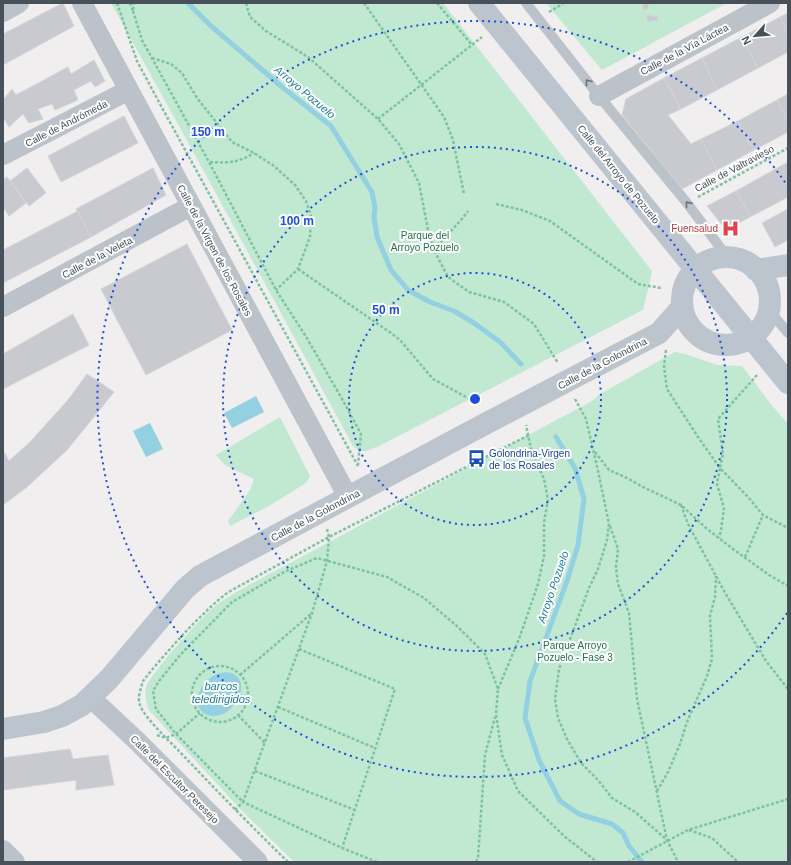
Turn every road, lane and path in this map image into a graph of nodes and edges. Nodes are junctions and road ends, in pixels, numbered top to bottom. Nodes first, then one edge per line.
1 (19, 3) edge
2 (82, 3) edge
3 (117, 3) edge
4 (130, 3) edge
5 (134, 3) edge
6 (246, 3) edge
7 (364, 3) edge
8 (437, 3) edge
9 (479, 3) edge
10 (526, 3) edge
11 (770, 3) edge
12 (133, 11) junction
13 (3, 12) edge
14 (482, 37) dead end
15 (472, 45) junction
16 (152, 58) junction
17 (422, 85) junction
18 (129, 90) junction
19 (599, 96) junction
20 (378, 119) junction
21 (788, 148) edge
22 (254, 153) junction
23 (3, 155) edge
24 (209, 162) junction
25 (464, 194) dead end
26 (687, 202) junction
27 (496, 204) dead end
28 (190, 206) junction
29 (468, 211) dead end
30 (434, 250) junction
31 (728, 258) junction
32 (788, 265) edge
33 (298, 269) junction
34 (696, 269) junction
35 (756, 270) junction
36 (788, 270) edge
37 (660, 288) dead end
38 (276, 290) junction
39 (769, 302) junction
40 (3, 307) edge
41 (682, 308) junction
42 (788, 333) edge
43 (696, 334) junction
44 (751, 337) junction
45 (663, 342) junction
46 (558, 363) dead end
47 (757, 375) dead end
48 (788, 383) edge
49 (575, 399) dead end
50 (479, 404) dead end
51 (526, 425) dead end
52 (529, 435) junction
53 (594, 450) junction
54 (720, 468) junction
55 (348, 497) junction
56 (681, 505) junction
57 (763, 515) junction
58 (609, 524) junction
59 (788, 528) edge
60 (327, 529) dead end
61 (329, 537) junction
62 (719, 538) junction
63 (745, 557) junction
64 (327, 561) junction
65 (716, 576) junction
66 (788, 586) edge
67 (312, 613) junction
68 (299, 649) junction
69 (240, 675) junction
70 (498, 689) junction
71 (788, 689) edge
72 (91, 698) junction
73 (278, 707) junction
74 (200, 713) junction
75 (496, 714) junction
76 (238, 715) junction
77 (3, 729) edge
78 (153, 734) dead end
79 (176, 734) junction
80 (166, 738) junction
81 (265, 743) junction
82 (375, 748) junction
83 (255, 771) junction
84 (657, 792) junction
85 (788, 799) edge
86 (243, 802) junction
87 (235, 810) junction
88 (355, 810) junction
89 (220, 824) junction
90 (688, 830) junction
91 (667, 840) junction
92 (342, 848) junction
93 (3, 850) edge
94 (15, 862) edge
95 (258, 862) edge
96 (288, 862) edge
97 (377, 862) edge
98 (476, 862) edge
99 (597, 862) edge
100 (628, 862) edge
101 (678, 862) edge
102 (738, 862) edge

1 - 13 street
2 - 18 street, Calle de la Virgen de los Rosales
3 - 38 path
4 - 12 path
5 - 12 path
6 - 20 path
7 - 17 path
8 - 15 path
9 - 34 street, Calle del Arroyo de Pozuelo
19 -> 10 lane
11 - 19 street, Calle de la Vía Láctea
12 - 16 path
14 - 15 path
15 - 17 path
16 - 22 path
16 - 24 path
17 - 20 path
17 - 25 path
18 - 23 street, Calle de Andrómeda
18 - 28 street, Calle de la Virgen de los Rosales
19 - 26 lane
20 - 30 path
21 - 26 path, Calle de Valtravieso
22 - 24 path
22 - 33 path
24 - 38 path
31 -> 26 lane
27 - 37 path
28 - 40 street, Calle de la Veleta
28 - 55 street, Calle de la Virgen de los Rosales
29 - 30 path
30 - 46 path
31 - 34 street
31 - 35 street
32 - 35 street
33 - 38 path
33 - 50 path
34 - 41 street
34 - 44 street, Calle del Arroyo de Pozuelo
35 - 39 street
36 - 39 street
39 - 42 lane
39 - 44 street
41 - 43 street
41 - 45 street, Calle de la Golondrina
43 - 44 street
43 - 45 street, Calle de la Golondrina
44 - 48 street, Calle del Arroyo de Pozuelo
45 - 54 path
45 - 55 street, Calle de la Golondrina
47 - 54 path
49 - 53 path
51 - 52 path
52 - 61 path
52 - 70 path
53 - 56 path
53 - 58 path
54 - 57 path
54 - 62 path
55 - 72 street, Calle de la Golondrina
56 - 62 path
56 - 65 path
57 - 59 path
57 - 63 path
58 - 84 path
58 - 91 path
60 - 61 path
61 - 64 path
61 - 80 path
62 - 63 path
63 - 66 path
64 - 67 path
64 - 70 path
64 - 79 path
65 - 71 path
65 - 84 path
67 - 68 path
67 - 69 path
68 - 73 path
68 - 82 path
69 - 74 path
69 - 76 path
70 - 75 path
72 - 77 street, Calle de la Golondrina
72 - 89 street, Calle del Escultor Peresejo
73 - 81 path
73 - 82 path
74 - 76 path
74 - 79 path
75 - 98 path
75 - 99 path
76 - 81 path
78 - 80 path
79 - 80 path
79 - 86 path
80 - 87 path
81 - 83 path
82 - 88 path
83 - 86 path
83 - 88 path
84 - 91 path
85 - 90 path
86 - 87 path
86 - 92 path
87 - 89 path
87 - 96 path
88 - 92 path
89 - 95 street, Calle del Escultor Peresejo
90 - 91 path
90 - 102 path
91 - 100 path
91 - 101 path
92 - 97 path
93 - 94 street

